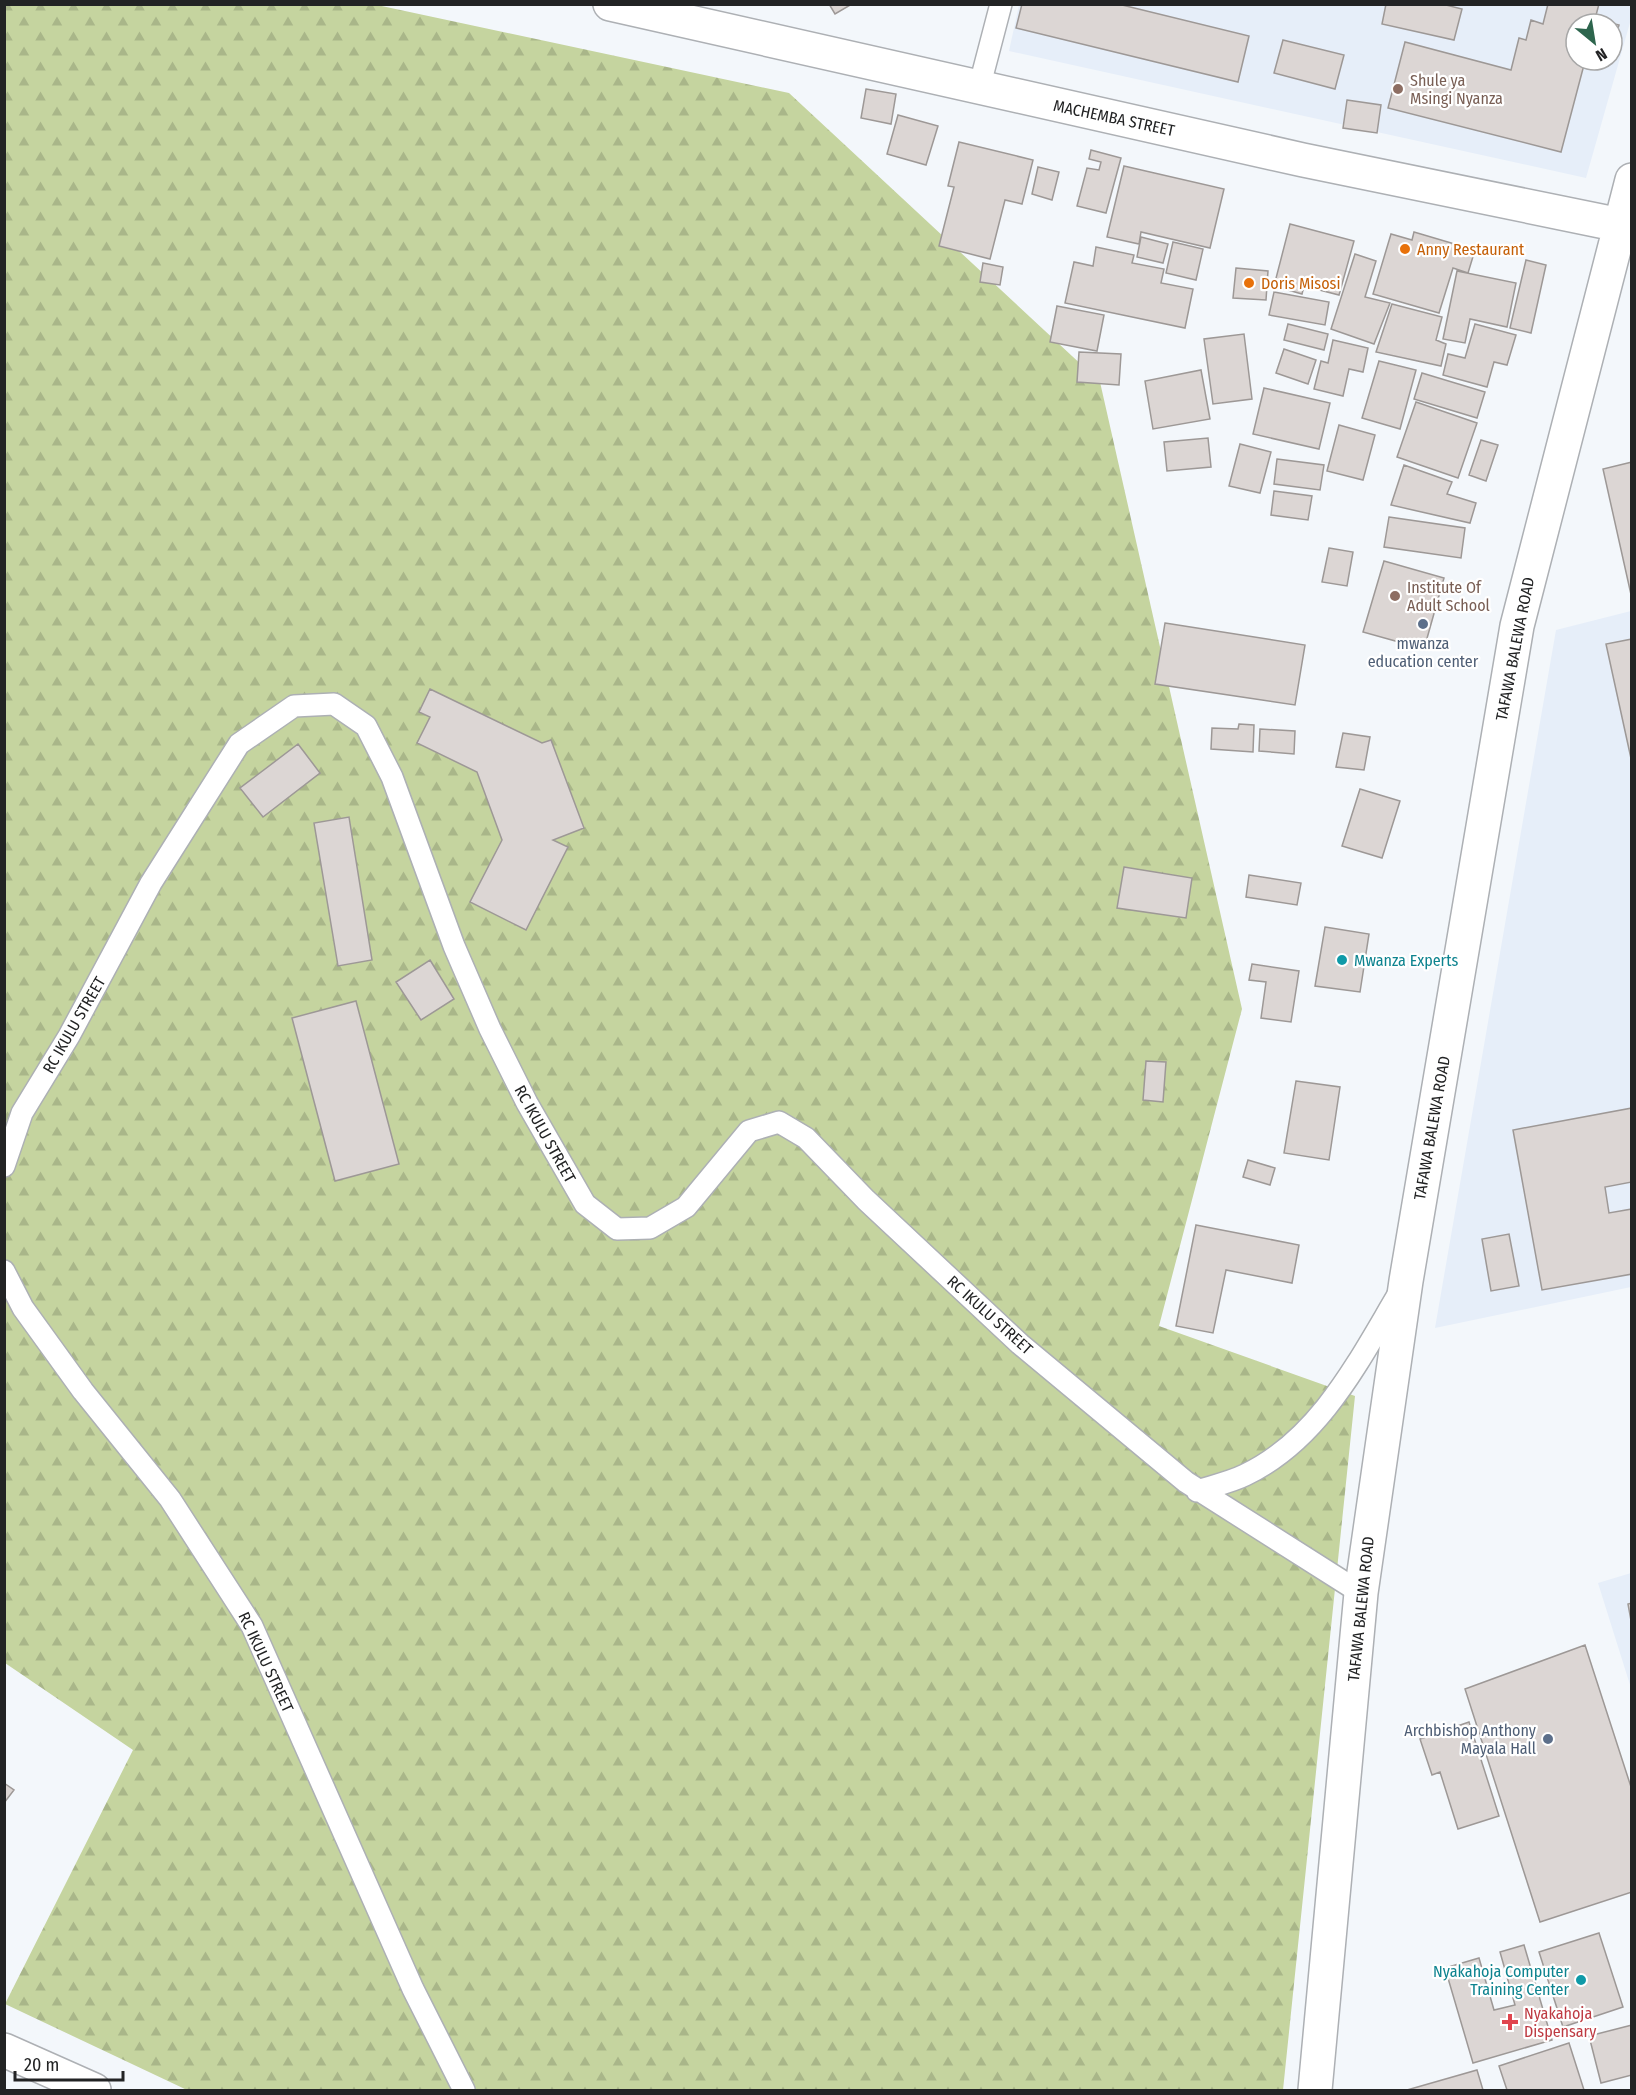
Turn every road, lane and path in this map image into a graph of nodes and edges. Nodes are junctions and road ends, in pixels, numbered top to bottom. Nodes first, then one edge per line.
1 (610, 4) edge
2 (1001, 4) edge
3 (979, 88) junction
4 (1632, 180) edge
5 (1626, 227) edge
6 (4, 1166) edge
7 (4, 1271) edge
8 (1406, 1281) junction
9 (1197, 1491) junction
10 (1360, 1593) junction
11 (4, 2050) edge
12 (94, 2091) edge
13 (464, 2091) edge
14 (1315, 2091) edge

1 - 3 main road, MACHEMBA STREET
2 - 3 lane
3 - 5 main road, MACHEMBA STREET
4 - 5 main road, TAFAWA BALEWA ROAD
5 - 8 main road, TAFAWA BALEWA ROAD
6 - 9 lane, RC IKULU STREET
7 - 13 lane, RC IKULU STREET
8 - 9 lane
8 - 10 main road, TAFAWA BALEWA ROAD
9 - 10 lane, RC IKULU STREET
10 - 14 main road, TAFAWA BALEWA ROAD
11 - 12 main road

